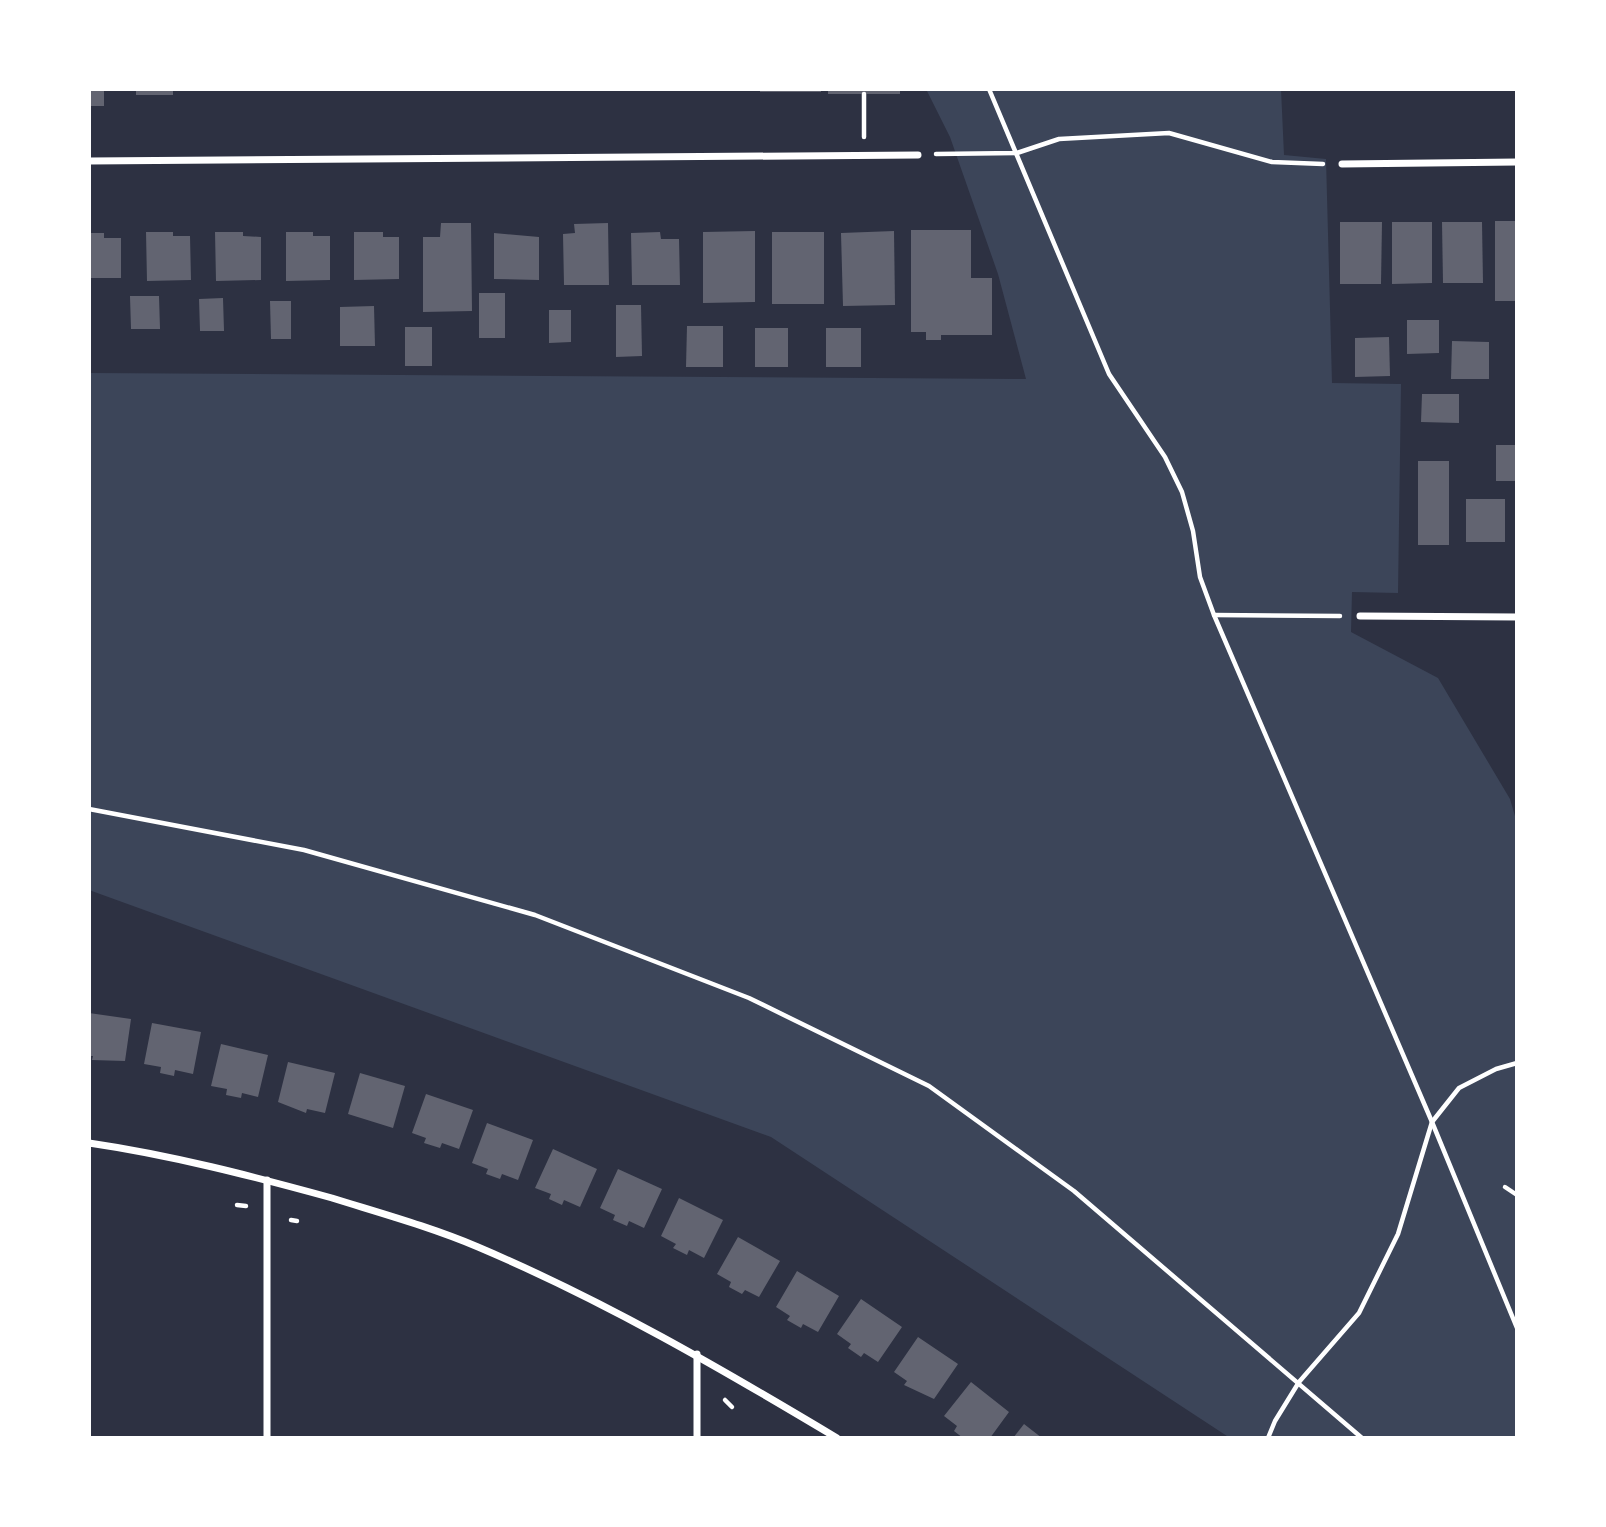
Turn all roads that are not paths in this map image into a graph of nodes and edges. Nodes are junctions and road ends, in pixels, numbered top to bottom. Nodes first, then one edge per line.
1 (918, 155) road end
2 (89, 161) edge
3 (1517, 162) edge
4 (1342, 164) road end
5 (1360, 616) road end
6 (1517, 617) edge
7 (89, 1143) edge
8 (267, 1180) junction
9 (697, 1354) junction
10 (267, 1438) edge
11 (697, 1438) edge
12 (837, 1438) edge

1 - 2 street
3 - 4 street
5 - 6 street
7 - 8 street
8 - 9 street
8 - 10 street
9 - 11 street
9 - 12 street

